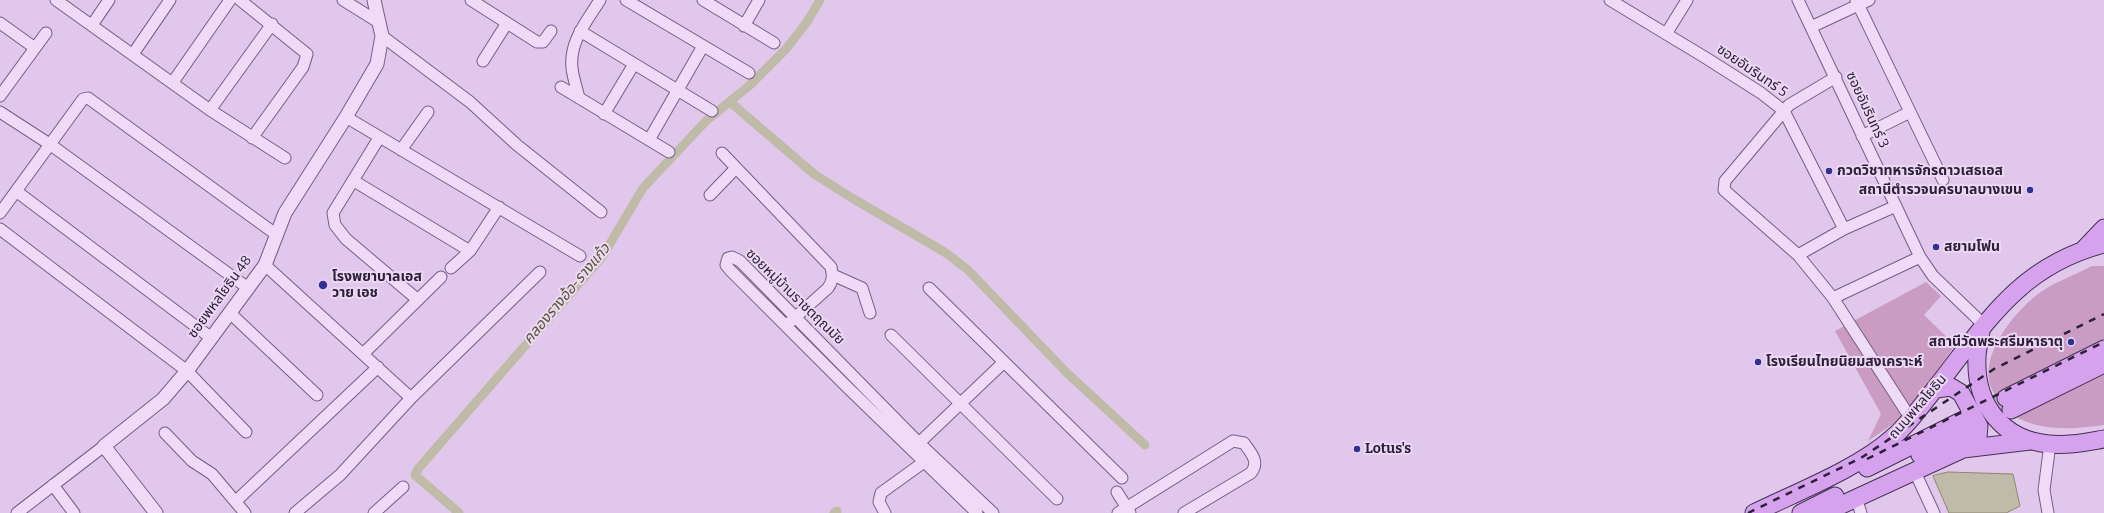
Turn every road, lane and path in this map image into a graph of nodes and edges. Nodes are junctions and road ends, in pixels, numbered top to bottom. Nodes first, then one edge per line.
1 (56, 0) edge
2 (109, 0) edge
3 (170, 0) edge
4 (230, 0) edge
5 (240, 0) edge
6 (343, 0) edge
7 (374, 0) edge
8 (471, 0) edge
9 (600, 0) edge
10 (626, 0) edge
11 (702, 0) edge
12 (759, 0) edge
13 (1610, 0) edge
14 (1687, 0) edge
15 (1798, 0) edge
16 (1869, 0) edge
17 (1857, 3) edge
18 (0, 23) edge
19 (272, 24) junction
20 (508, 24) junction
21 (92, 25) junction
22 (744, 26) junction
23 (1811, 27) junction
24 (381, 30) junction
25 (551, 31) dead end
26 (580, 31) junction
27 (46, 33) dead end
28 (1666, 34) junction
29 (774, 43) dead end
30 (704, 46) junction
31 (34, 48) junction
32 (133, 54) junction
33 (483, 61) dead end
34 (634, 64) junction
35 (749, 73) dead end
36 (1836, 77) junction
37 (173, 82) junction
38 (561, 87) dead end
39 (678, 90) junction
40 (0, 96) edge
41 (579, 98) junction
42 (210, 110) junction
43 (712, 111) dead end
44 (1784, 111) junction
45 (0, 112) edge
46 (428, 112) dead end
47 (1910, 112) junction
48 (604, 114) junction
49 (346, 117) junction
50 (1862, 136) junction
51 (252, 138) junction
52 (379, 138) junction
53 (649, 140) junction
54 (51, 145) junction
55 (400, 150) junction
56 (669, 152) dead end
57 (722, 152) dead end
58 (285, 158) dead end
59 (736, 168) junction
60 (1943, 180) dead end
61 (354, 181) junction
62 (16, 192) junction
63 (710, 195) dead end
64 (1896, 206) junction
65 (499, 207) junction
66 (601, 212) dead end
67 (0, 213) edge
68 (2104, 228) edge
69 (1844, 229) junction
70 (0, 230) edge
71 (277, 235) junction
72 (2104, 244) edge
73 (470, 250) junction
74 (2084, 250) junction
75 (1798, 255) junction
76 (580, 256) dead end
77 (1920, 257) junction
78 (265, 265) junction
79 (451, 268) dead end
80 (540, 272) dead end
81 (833, 275) junction
82 (441, 277) dead end
83 (248, 288) junction
84 (930, 288) dead end
85 (1833, 298) junction
86 (418, 300) junction
87 (230, 313) junction
88 (870, 313) dead end
89 (794, 318) junction
90 (785, 326) junction
91 (1983, 327) junction
92 (891, 335) dead end
93 (210, 337) junction
94 (2104, 349) edge
95 (363, 354) junction
96 (1004, 362) junction
97 (2104, 364) edge
98 (378, 367) junction
99 (187, 371) junction
100 (856, 378) junction
101 (846, 386) junction
102 (1936, 388) junction
103 (317, 396) dead end
104 (412, 398) junction
105 (960, 404) junction
106 (1911, 419) junction
107 (246, 432) dead end
108 (165, 433) dead end
109 (2104, 439) edge
110 (2030, 441) junction
111 (919, 443) junction
112 (2050, 444) junction
113 (104, 446) junction
114 (1963, 449) junction
115 (924, 462) junction
116 (1914, 470) junction
117 (1122, 478) dead end
118 (52, 486) junction
119 (403, 488) dead end
120 (1117, 492) dead end
121 (1057, 499) dead end
122 (971, 500) junction
123 (236, 501) junction
124 (1859, 506) edge
125 (1125, 511) edge
126 (18, 513) edge
127 (74, 513) edge
128 (156, 513) edge
129 (245, 513) edge
130 (295, 513) edge
131 (374, 513) edge
132 (884, 513) edge
133 (977, 513) edge
134 (993, 513) edge
135 (1184, 513) edge
136 (1754, 513) edge
137 (1775, 513) edge
138 (1801, 513) edge
139 (1824, 513) edge
140 (1934, 513) edge
141 (2048, 513) edge

1 - 21 street
2 - 21 street
3 - 32 street
4 - 37 street
5 - 19 street
6 - 24 street
7 - 24 street, ซอยพหลโยธิน 48
8 - 20 street
9 - 26 street
10 - 30 street
11 - 22 street
12 - 22 street
13 - 28 street, ซอยอัมรินทร์ 5
14 - 28 street
15 - 23 street, ซอยอัมรินทร์ 3
16 - 17 street
17 - 23 street
17 - 47 street
18 - 31 street
19 - 42 street
19 - 51 street
20 - 25 street
20 - 33 street
21 - 32 street
22 - 29 street
23 - 36 street, ซอยอัมรินทร์ 3
24 - 49 street, ซอยพหลโยธิน 48
24 - 66 street
26 - 34 street
26 - 41 street
27 - 31 street
28 - 44 street, ซอยอัมรินทร์ 5
30 - 35 street
30 - 39 street
31 - 40 street
32 - 37 street
34 - 39 street
34 - 48 street
36 - 44 street
36 - 50 street, ซอยอัมรินทร์ 3
37 - 42 street
38 - 41 street
39 - 43 street
39 - 53 street
41 - 48 street
42 - 51 street
44 - 69 street, ซอยอัมรินทร์ 5
44 - 75 street
45 - 54 street
46 - 55 street
47 - 50 street
47 - 60 street
48 - 53 street
49 - 52 street
49 - 71 street, ซอยพหลโยธิน 48
50 - 64 street, ซอยอัมรินทร์ 3
51 - 58 street
52 - 55 street
52 - 61 street
53 - 56 street
54 - 62 street
54 - 71 street
54 - 83 street
55 - 65 street
57 - 59 street
59 - 63 street
59 - 81 street
61 - 73 street
61 - 86 street
62 - 67 street
62 - 93 street
64 - 69 street
64 - 77 street, ซอยอัมรินทร์ 3
65 - 73 street
65 - 76 street
68 - 74 main road
69 - 75 street
70 - 99 street
71 - 78 street, ซอยพหลโยธิน 48
72 - 74 main road
73 - 79 street
74 - 91 main road, ถนนพหลโยธิน
75 - 85 street
77 - 85 street
77 - 91 street, ซอยอัมรินทร์ 3
78 - 83 street, ซอยพหลโยธิน 48
78 - 95 street
80 - 104 street
81 - 88 street
81 - 89 street
82 - 86 street
83 - 87 street, ซอยพหลโยธิน 48
84 - 96 street
85 - 106 street
86 - 95 street
87 - 93 street, ซอยพหลโยธิน 48
87 - 103 street
89 - 90 street
89 - 90 street, ซอยหมู่บ้านราชตฤณมัย
89 - 100 street, ซอยหมู่บ้านราชตฤณมัย
90 - 101 street, ซอยหมู่บ้านราชตฤณมัย
91 - 102 main road, ถนนพหลโยธิน
91 - 110 main road
92 - 105 street
93 - 99 street, ซอยพหลโยธิน 48
94 - 97 main road
95 - 98 street
96 - 105 street
96 - 117 street
98 - 104 street
98 - 123 street
99 - 107 street
99 - 113 street, ซอยพหลโยธิน 48
100 - 101 street
100 - 111 street, ซอยหมู่บ้านราชตฤณมัย
101 - 115 street, ซอยหมู่บ้านราชตฤณมัย
102 - 106 main road, ถนนพหลโยธิน
102 - 114 main road
104 - 130 street
105 - 111 street
105 - 121 street
106 - 136 main road, ถนนพหลโยธิน
108 - 123 street
109 - 112 main road
110 - 112 main road
110 - 114 main road
111 - 122 street, ซอยหมู่บ้านราชตฤณมัย
112 - 141 street
113 - 118 street
113 - 128 street
114 - 116 main road
115 - 122 street, ซอยหมู่บ้านราชตฤณมัย
115 - 132 street
116 - 124 main road
116 - 140 street
118 - 126 street
118 - 127 street
119 - 131 street
120 - 125 street
122 - 133 street, ซอยหมู่บ้านราชตฤณมัย
122 - 134 street, ซอยหมู่บ้านราชตฤณมัย
123 - 129 street
124 - 139 main road
125 - 135 street
137 - 138 main road, ถนนพหลโยธิน

